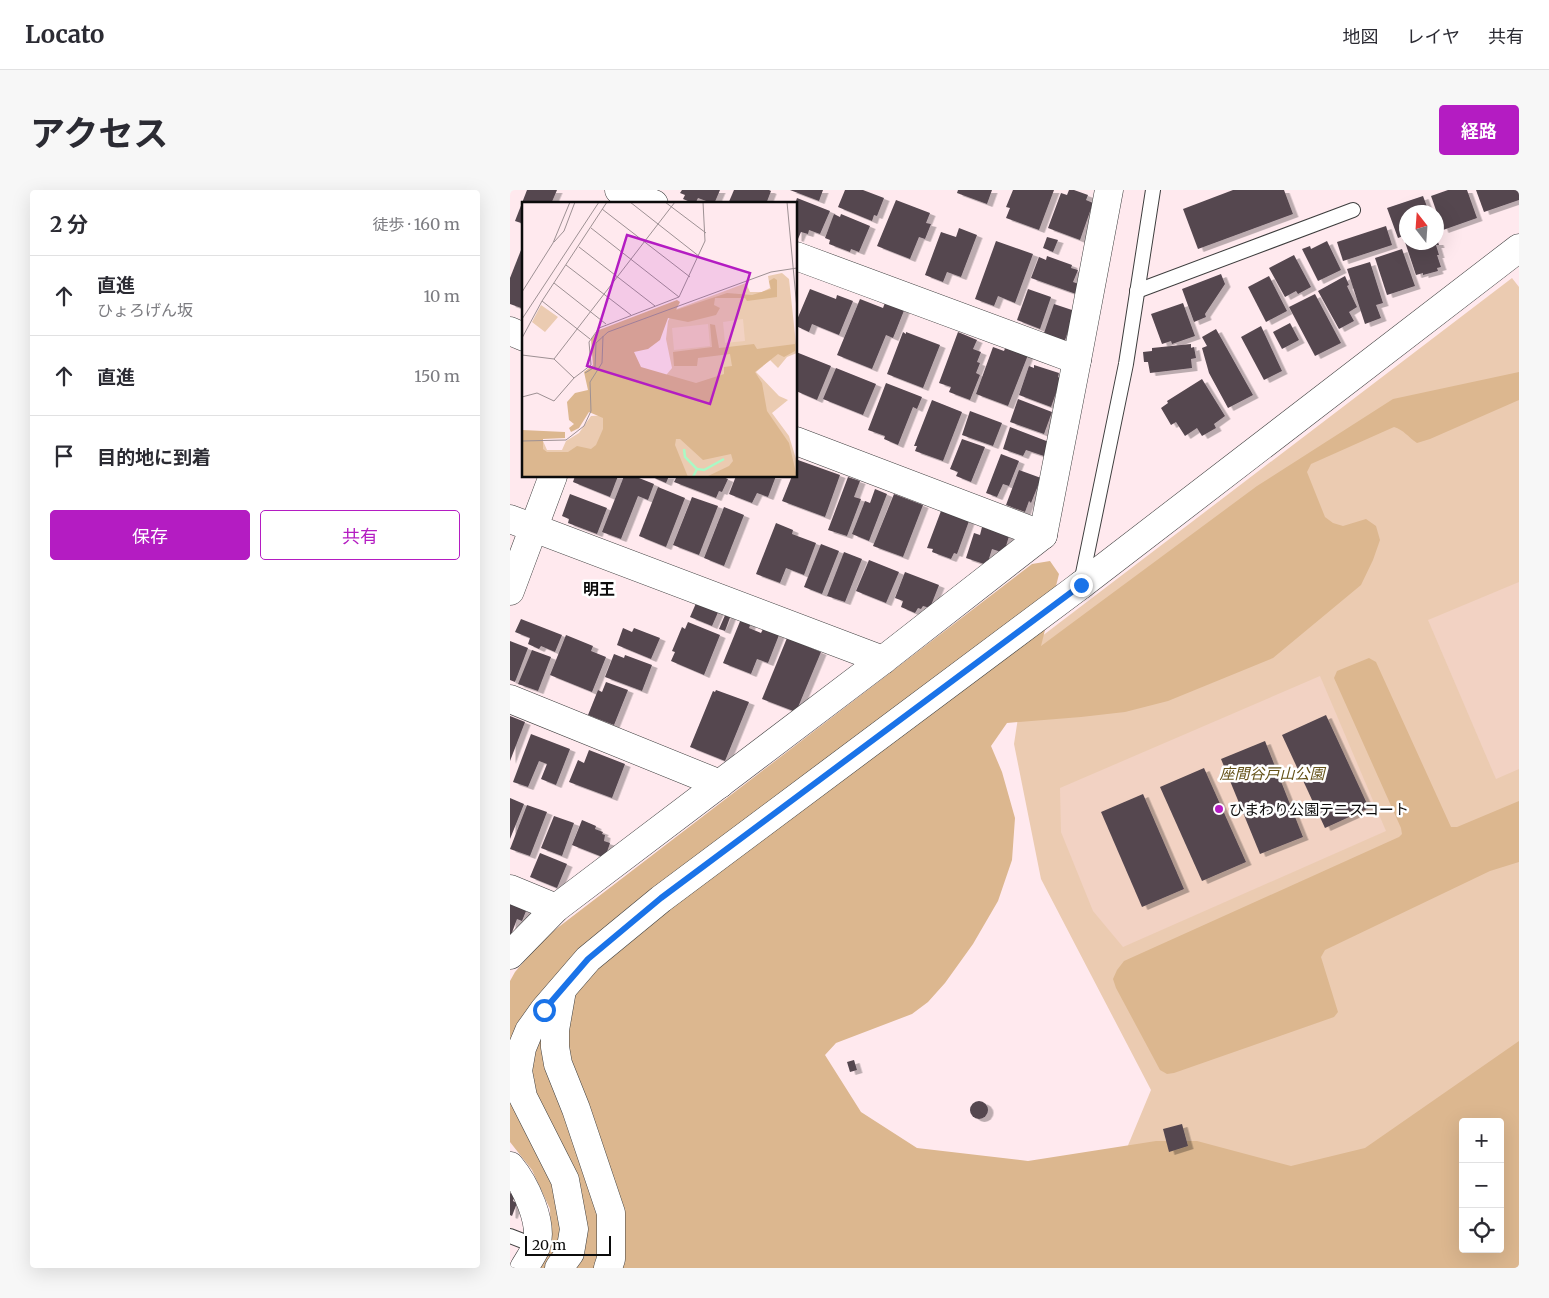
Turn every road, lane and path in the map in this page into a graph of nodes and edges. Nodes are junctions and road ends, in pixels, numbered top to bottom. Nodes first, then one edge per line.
1 (618, 190) edge
2 (662, 190) edge
3 (1109, 190) edge
4 (1153, 190) edge
5 (651, 202) edge
6 (657, 202) edge
7 (1353, 210) dead end
8 (1519, 248) edge
9 (798, 257) edge
10 (1137, 291) junction
11 (510, 331) edge
12 (522, 336) edge
13 (1077, 360) junction
14 (798, 442) edge
15 (552, 478) edge
16 (522, 523) edge
17 (1042, 535) junction
18 (1081, 585) junction
19 (510, 591) edge
20 (884, 660) junction
21 (510, 700) edge
22 (720, 784) junction
23 (510, 889) edge
24 (556, 908) junction
25 (510, 954) edge
26 (562, 988) junction
27 (510, 1166) edge
28 (510, 1236) edge
29 (530, 1257) edge
30 (559, 1268) edge
31 (608, 1268) edge

1 - 5 street
2 - 6 street
3 - 13 street
4 - 10 lane
7 - 10 lane
8 - 18 street
9 - 13 street
10 - 18 lane
11 - 12 street
13 - 17 street
14 - 17 street
15 - 16 street
16 - 19 street
16 - 20 street
17 - 20 street
18 - 26 street
20 - 22 street
21 - 22 street
22 - 24 street
23 - 24 street
24 - 25 street
26 - 30 street
26 - 31 street
27 - 29 street
28 - 29 lane

